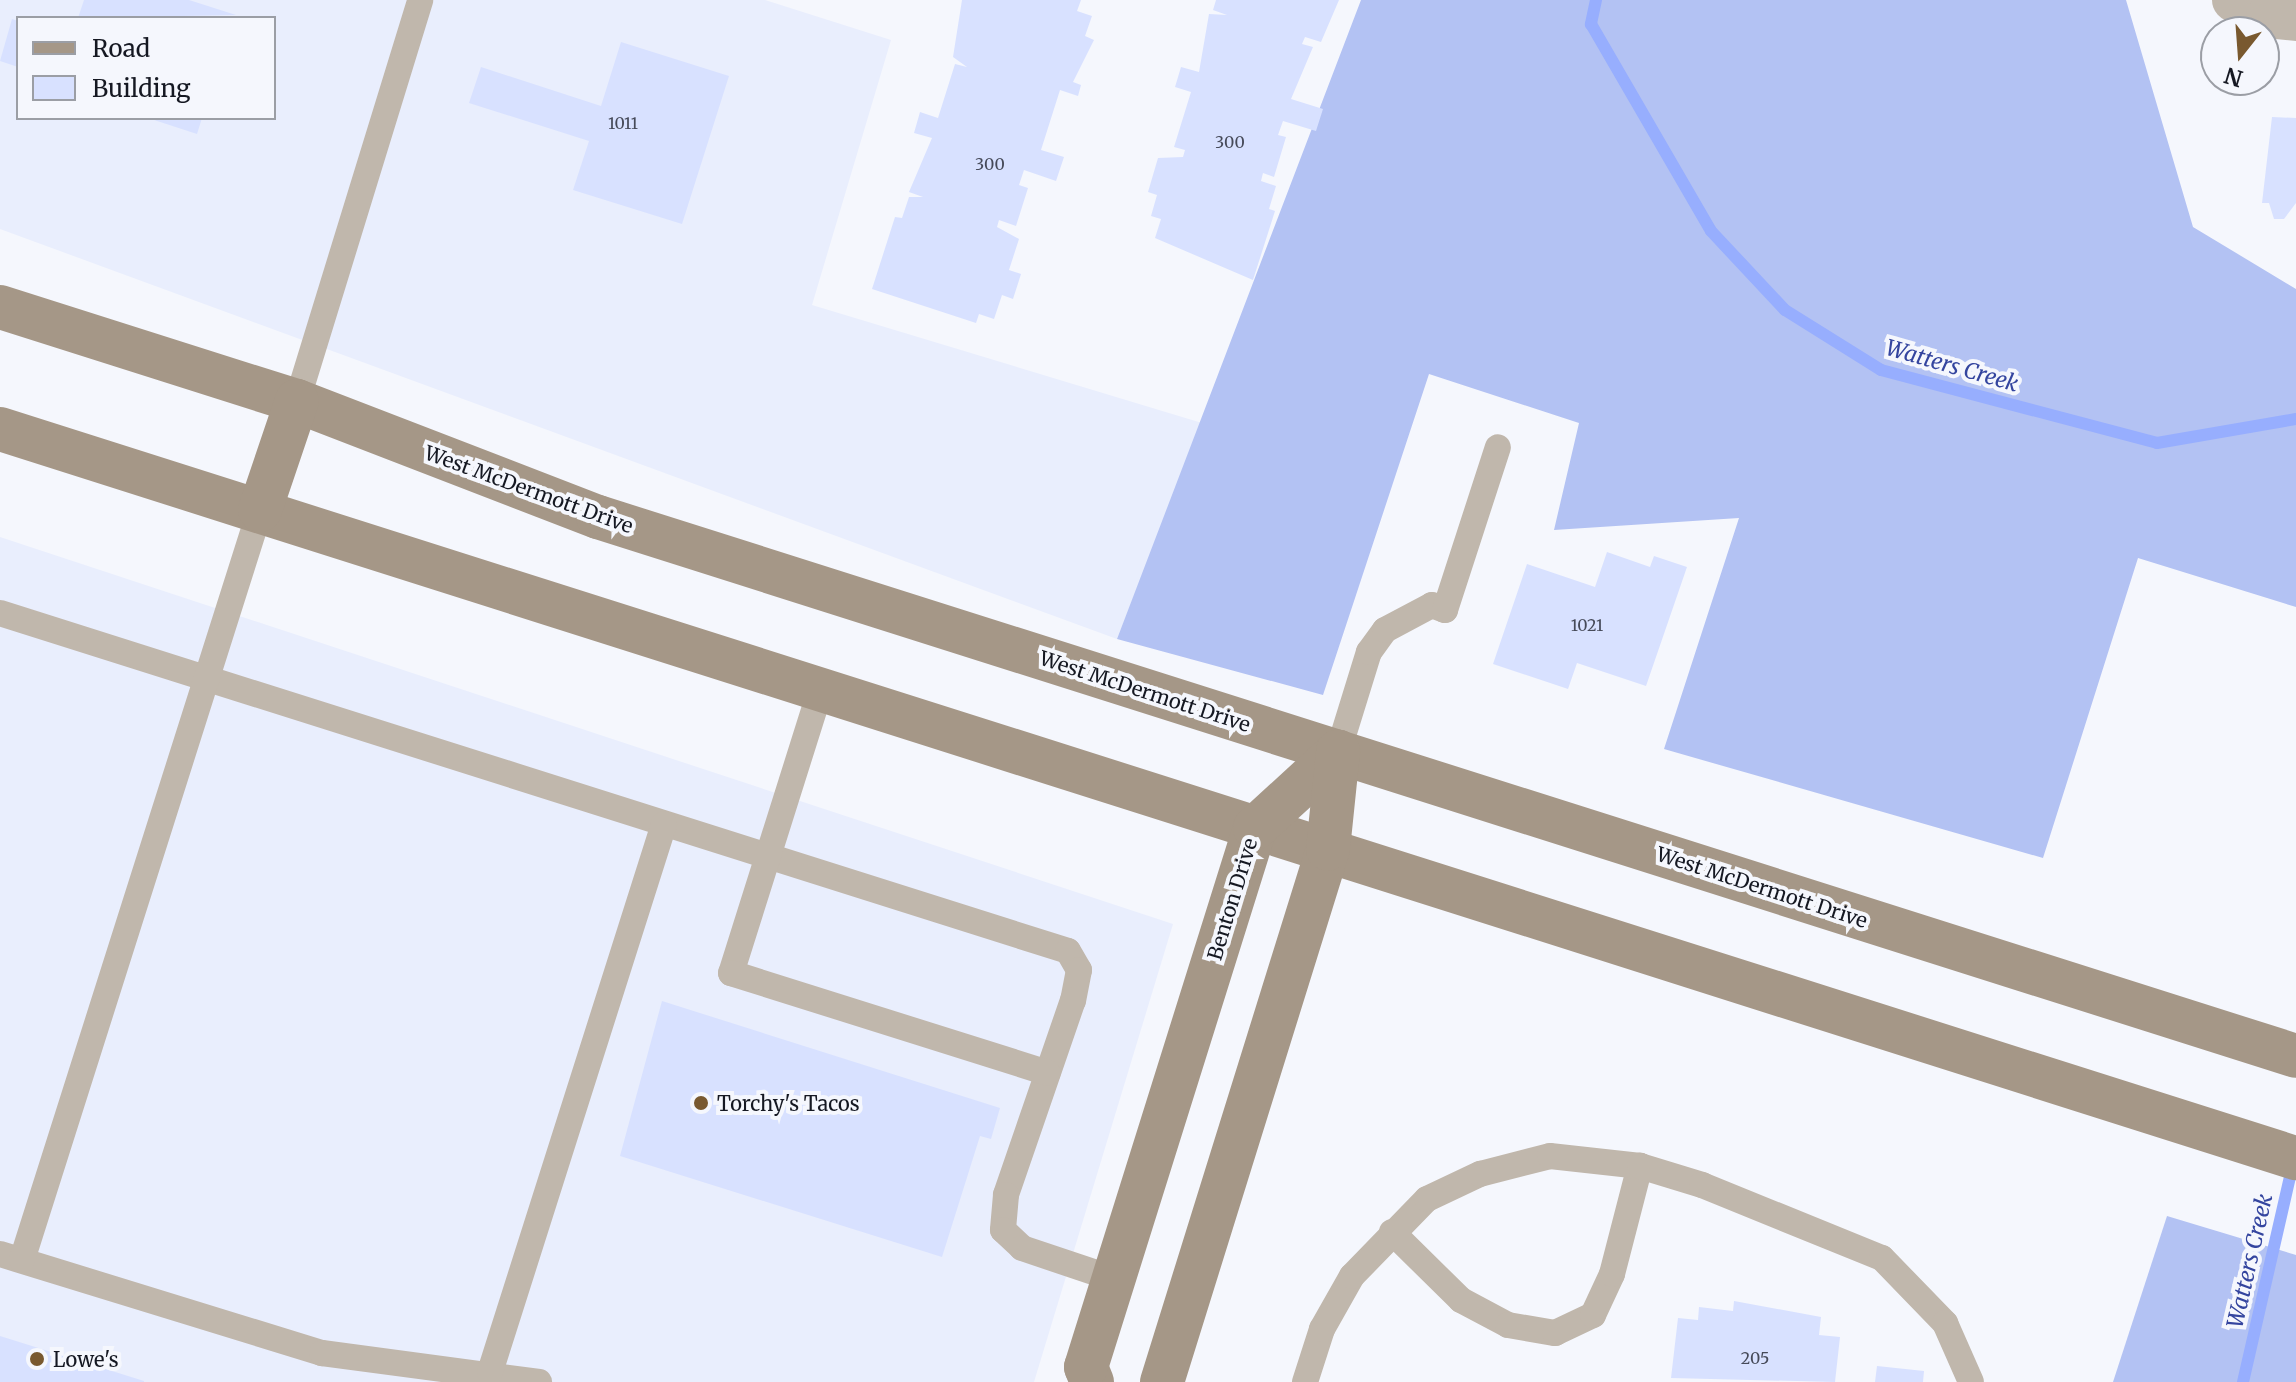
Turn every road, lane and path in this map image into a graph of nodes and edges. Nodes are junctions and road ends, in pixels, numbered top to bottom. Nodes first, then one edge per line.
1 (420, 0) edge
2 (2234, 0) edge
3 (2296, 19) edge
4 (0, 307) edge
5 (297, 401) junction
6 (0, 429) edge
7 (1498, 447) dead end
8 (260, 510) junction
9 (0, 613) edge
10 (207, 678) junction
11 (821, 688) junction
12 (1338, 752) junction
13 (664, 824) junction
14 (1255, 828) junction
15 (1328, 849) junction
16 (768, 856) junction
17 (2296, 1056) edge
18 (1048, 1073) junction
19 (2296, 1158) edge
20 (1640, 1166) junction
21 (1392, 1232) junction
22 (11, 1257) edge
23 (1114, 1279) junction
24 (490, 1372) junction
25 (539, 1382) edge
26 (1092, 1382) edge
27 (1162, 1382) edge
28 (1305, 1382) edge
29 (1971, 1382) edge

1 - 5 lane
2 - 3 street
4 - 5 main road, West McDermott Drive
5 - 8 main road
5 - 12 main road, West McDermott Drive
6 - 8 main road
7 - 12 lane
8 - 10 lane
8 - 11 main road
9 - 10 lane
10 - 13 lane
10 - 22 lane
11 - 14 main road
11 - 16 lane
12 - 14 main road, Benton Drive
12 - 15 main road
12 - 17 main road, West McDermott Drive
13 - 16 lane
13 - 24 lane
14 - 15 main road
14 - 23 main road, Benton Drive
15 - 19 main road
15 - 27 main road
16 - 18 lane
16 - 18 lane
18 - 23 lane
20 - 21 lane
20 - 21 lane
20 - 29 lane
21 - 28 lane
22 - 24 lane
23 - 26 main road, Benton Drive
24 - 25 lane

